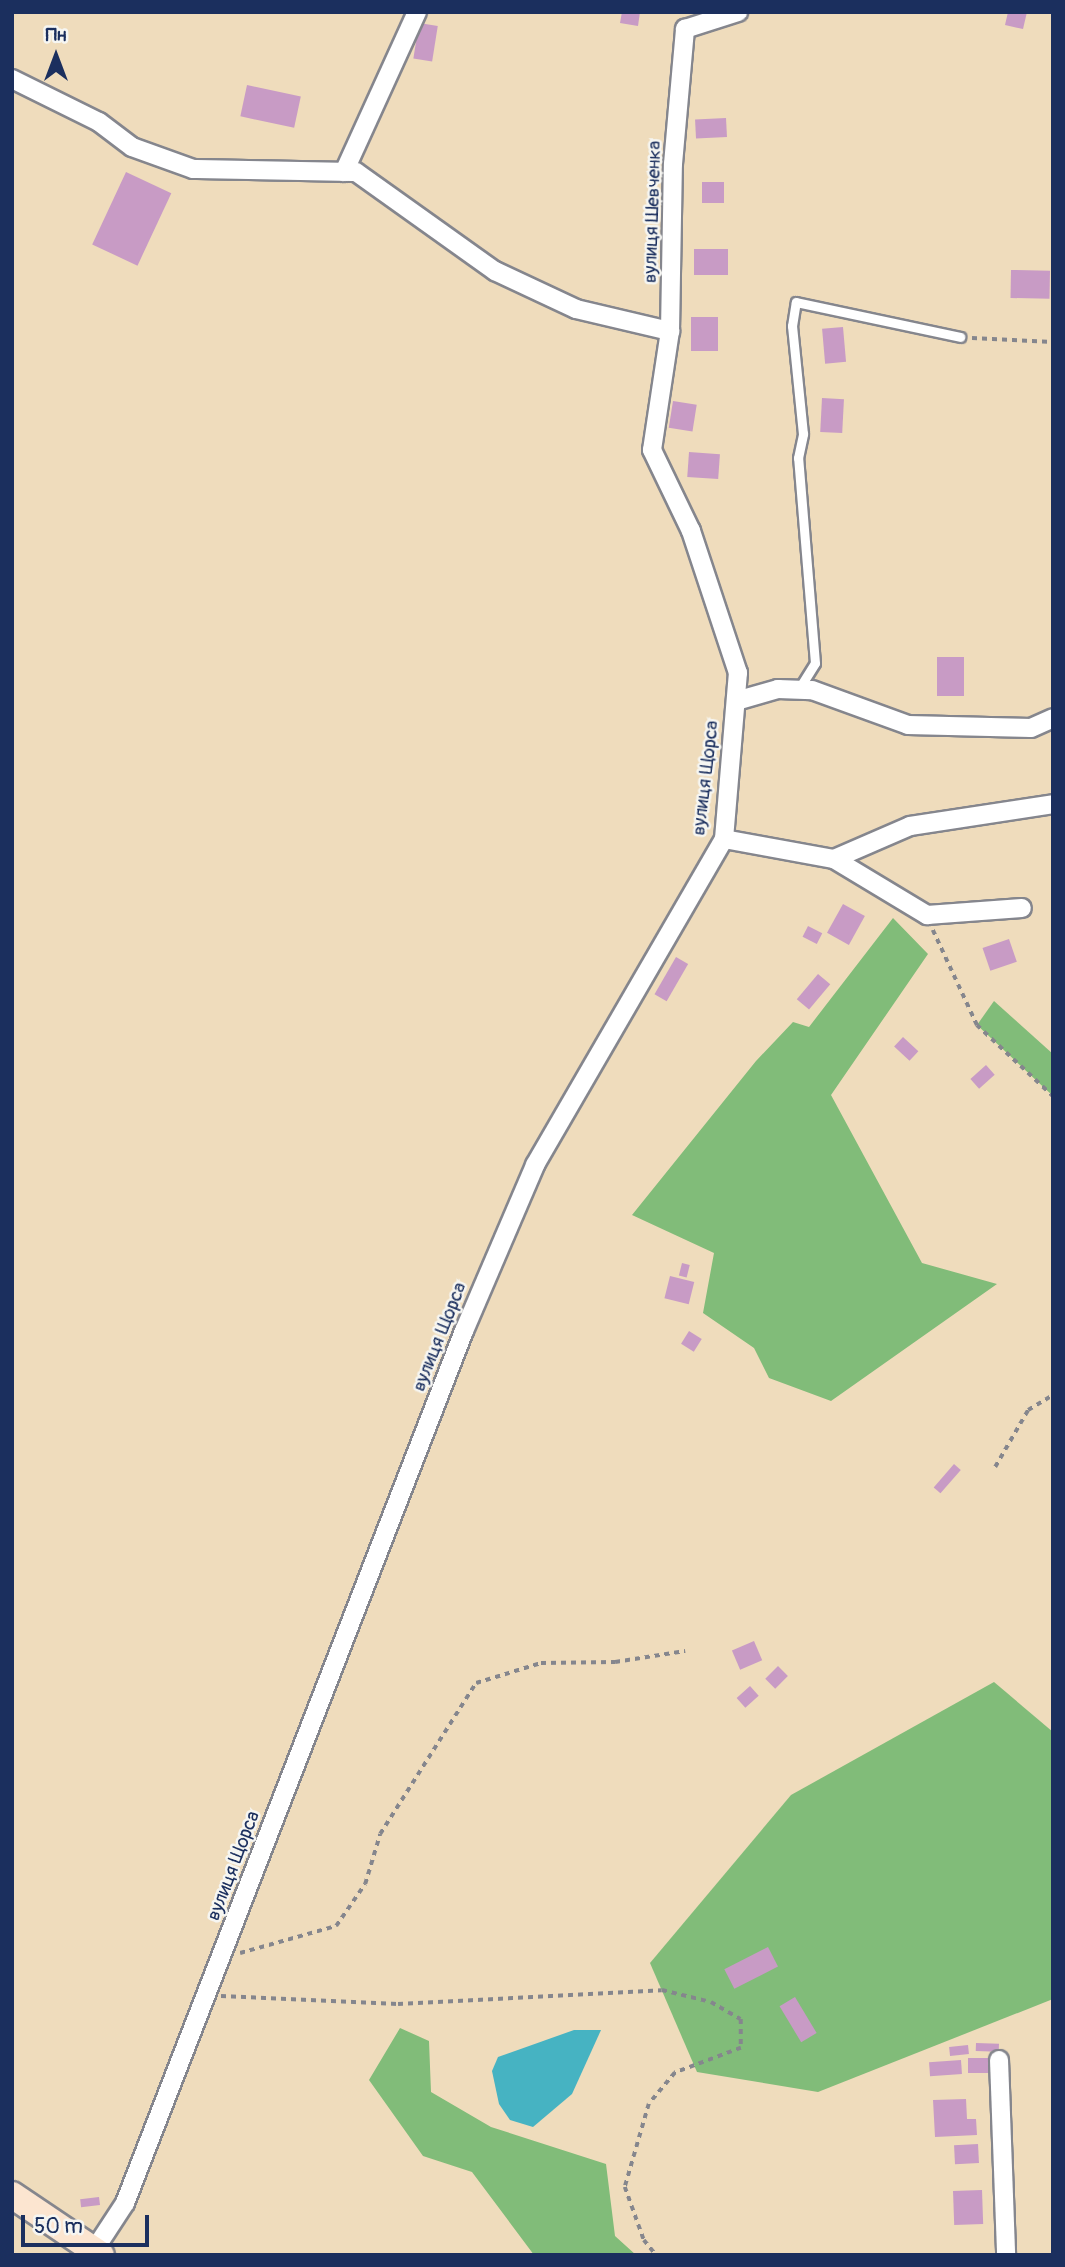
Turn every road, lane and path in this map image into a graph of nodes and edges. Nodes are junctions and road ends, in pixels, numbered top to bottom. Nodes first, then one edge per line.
1 (417, 12) edge
2 (738, 12) edge
3 (12, 79) edge
4 (344, 172) junction
5 (670, 331) junction
6 (960, 337) joint
7 (1053, 342) edge
8 (652, 450) joint
9 (796, 690) junction
10 (736, 701) junction
11 (1053, 718) edge
12 (1053, 804) edge
13 (724, 839) junction
14 (834, 859) junction
15 (1022, 908) dead end
16 (926, 915) junction
17 (1053, 1096) edge
18 (1053, 1395) edge
19 (995, 1466) dead end
20 (685, 1651) dead end
21 (221, 1957) junction
22 (205, 1996) junction
23 (999, 2060) dead end
24 (12, 2195) edge
25 (95, 2253) edge
26 (656, 2255) edge
27 (1006, 2255) edge

1 - 4 street
2 - 5 street, вулиця Шевченка
3 - 4 street
4 - 5 street
5 - 8 street, вулиця Шевченка
6 - 7 path
6 - 9 lane
8 - 10 street, вулиця Щорса
9 - 10 street
9 - 11 street
10 - 13 street, вулиця Щорса
12 - 14 street
13 - 14 street
13 - 21 street, вулиця Щорса
14 - 16 street
15 - 16 street
16 - 17 path
18 - 19 path
20 - 21 path
21 - 22 street, вулиця Щорса
22 - 25 street, вулиця Щорса
22 - 26 path
23 - 27 street
24 - 25 main road

